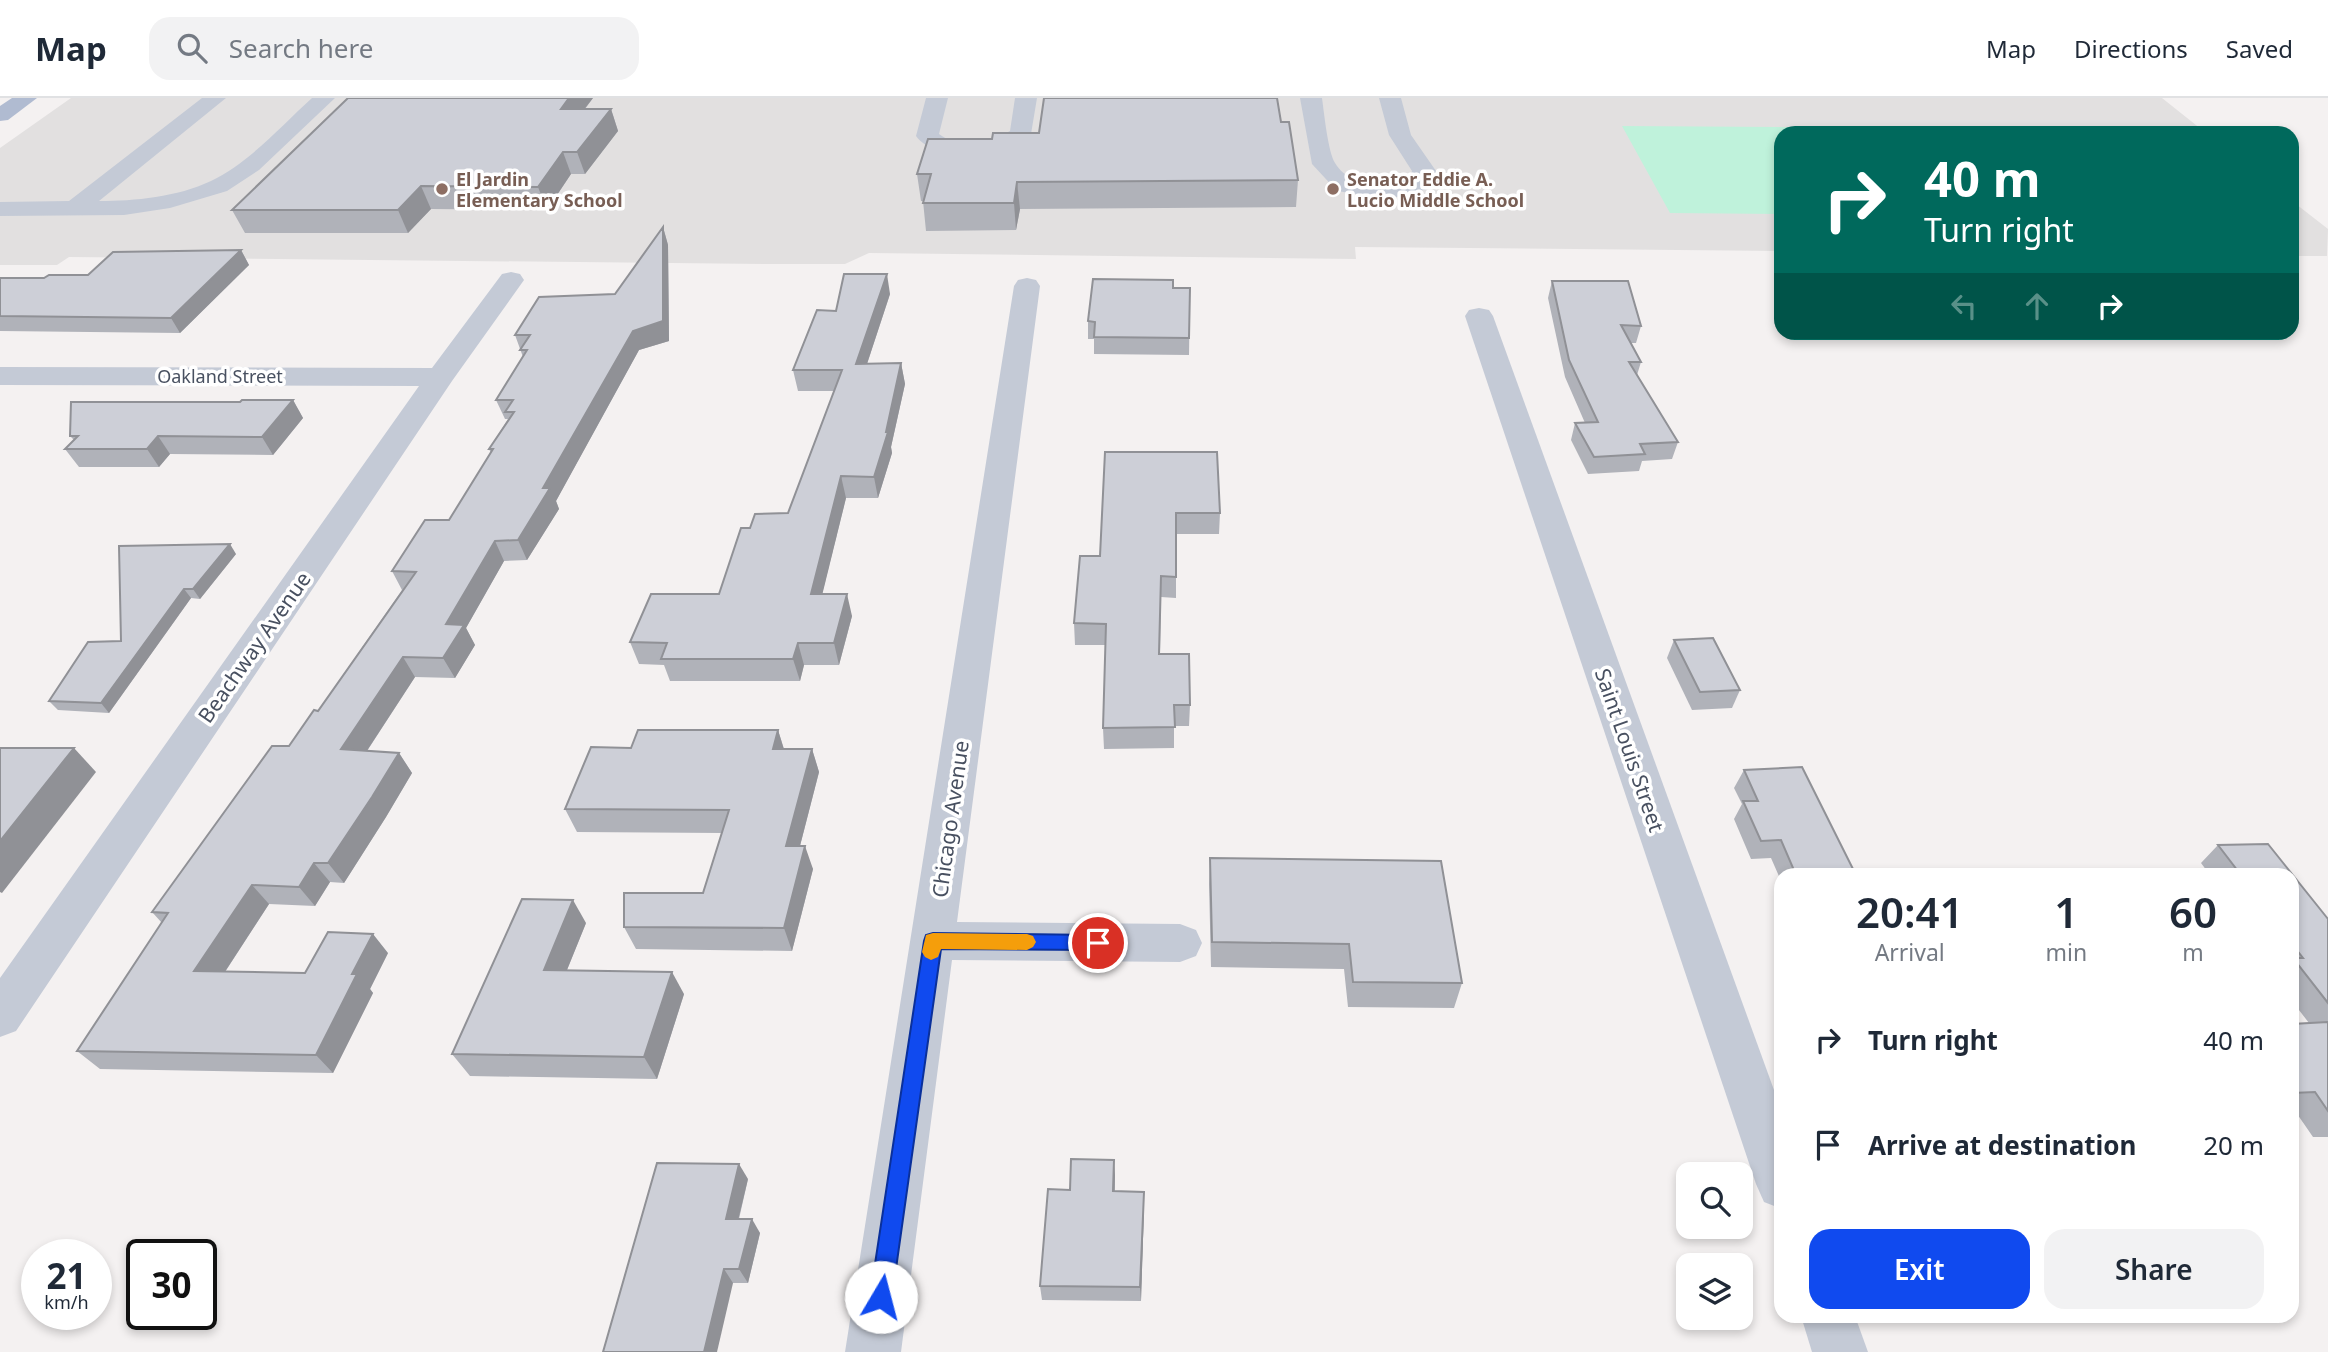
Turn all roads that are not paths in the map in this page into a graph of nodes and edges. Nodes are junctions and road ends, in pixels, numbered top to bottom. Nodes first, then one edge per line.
1 (26, 98) edge
2 (215, 98) edge
3 (324, 98) edge
4 (937, 98) edge
5 (1026, 98) edge
6 (1311, 98) edge
7 (1390, 98) edge
8 (0, 116) edge
9 (75, 208) junction
10 (0, 209) edge
11 (511, 280) dead end
12 (1027, 286) dead end
13 (1479, 316) dead end
14 (0, 376) edge
15 (440, 377) junction
16 (933, 941) junction
17 (1180, 943) dead end
18 (6, 998) edge
19 (1774, 1161) edge
20 (1830, 1323) edge
21 (873, 1352) edge
22 (1840, 1352) edge

1 - 8 main road
2 - 9 street
3 - 9 street
4 - 5 street
6 - 7 street
9 - 10 street
11 - 15 street, Beachway Avenue
12 - 16 street, Chicago Avenue
13 - 19 street, Saint Louis Street
14 - 15 street, Oakland Street
15 - 18 street, Beachway Avenue
16 - 17 street
16 - 21 street, Chicago Avenue
20 - 22 street

